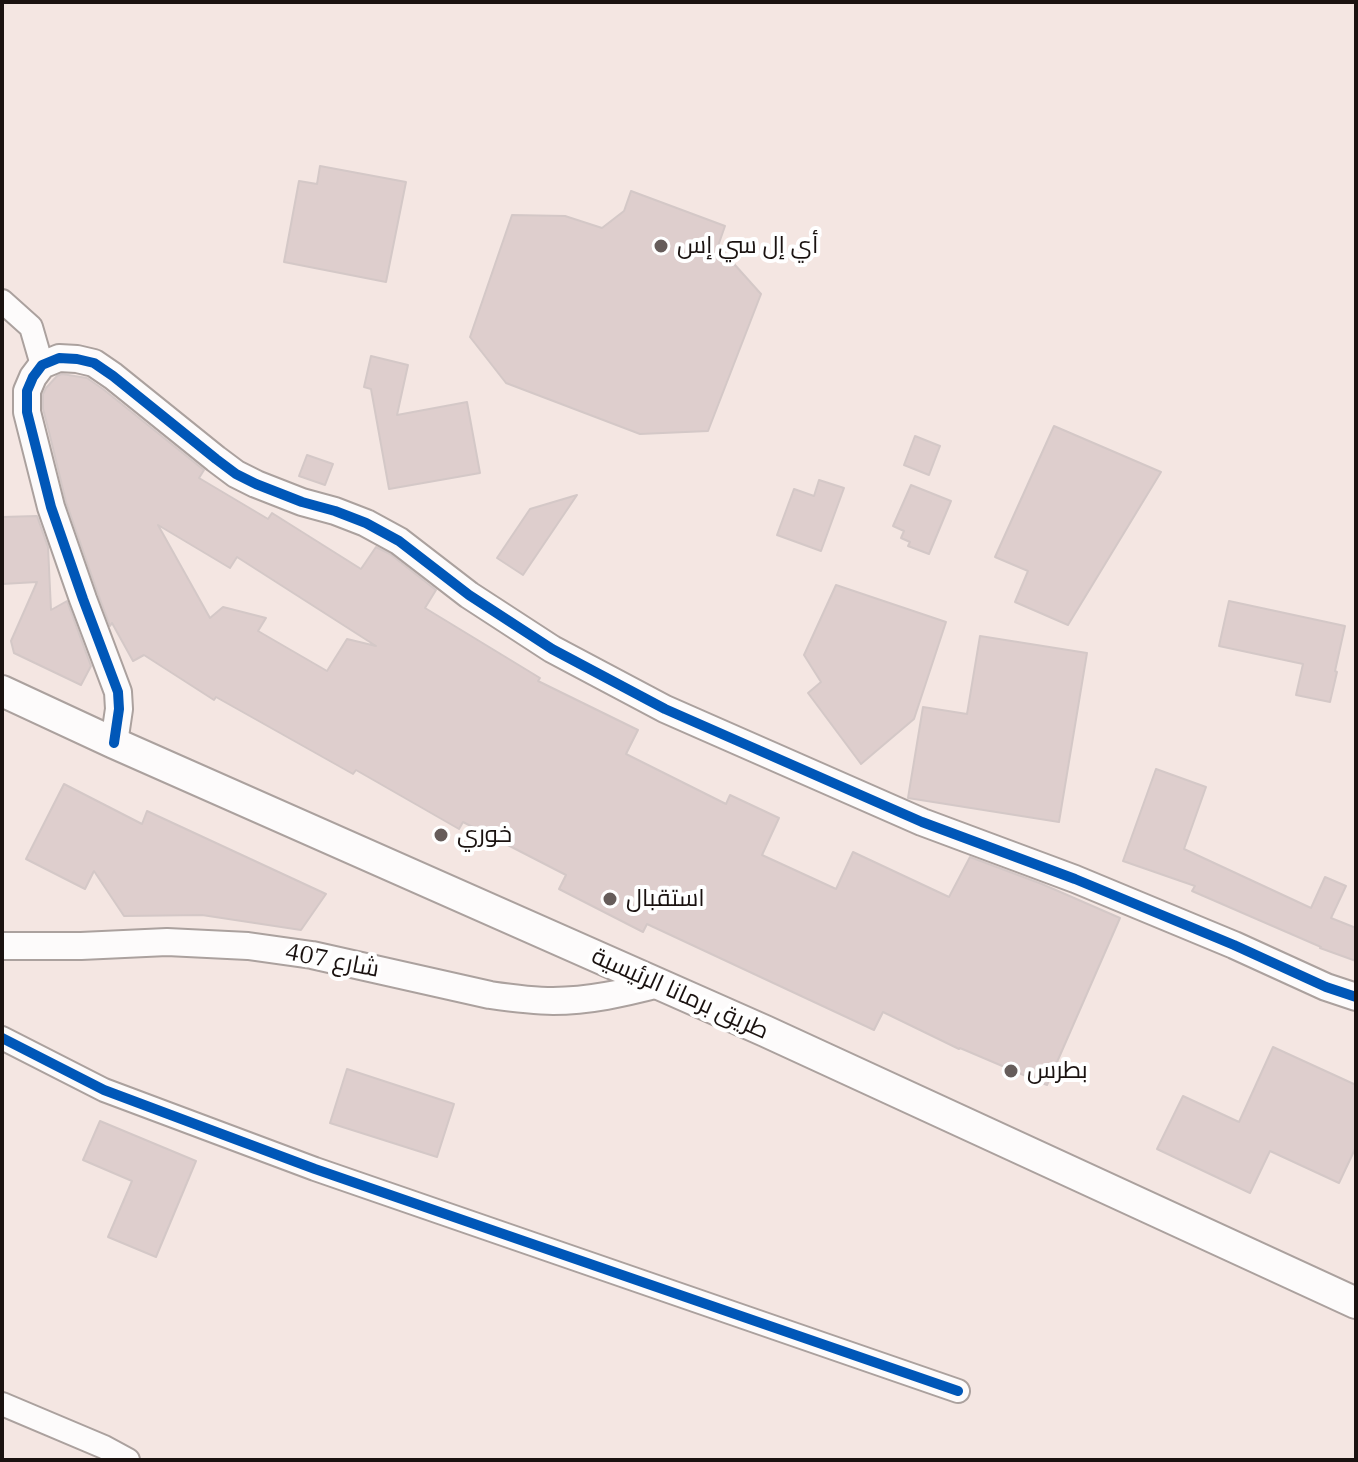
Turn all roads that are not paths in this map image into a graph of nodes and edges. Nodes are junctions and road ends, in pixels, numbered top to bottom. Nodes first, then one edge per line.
1 (2, 301) edge
2 (42, 365) junction
3 (2, 691) edge
4 (114, 743) junction
5 (2, 946) edge
6 (659, 984) junction
7 (1356, 997) edge
8 (2, 1038) edge
9 (1356, 1303) edge
10 (958, 1391) dead end
11 (2, 1404) edge
12 (128, 1460) edge

1 - 2 street
2 - 4 street
2 - 7 street
3 - 4 main road, طريق برمانا الرئيسية
4 - 6 main road, طريق برمانا الرئيسية
5 - 6 street, شارع 407
6 - 9 main road, طريق برمانا الرئيسية
8 - 10 street
11 - 12 street

